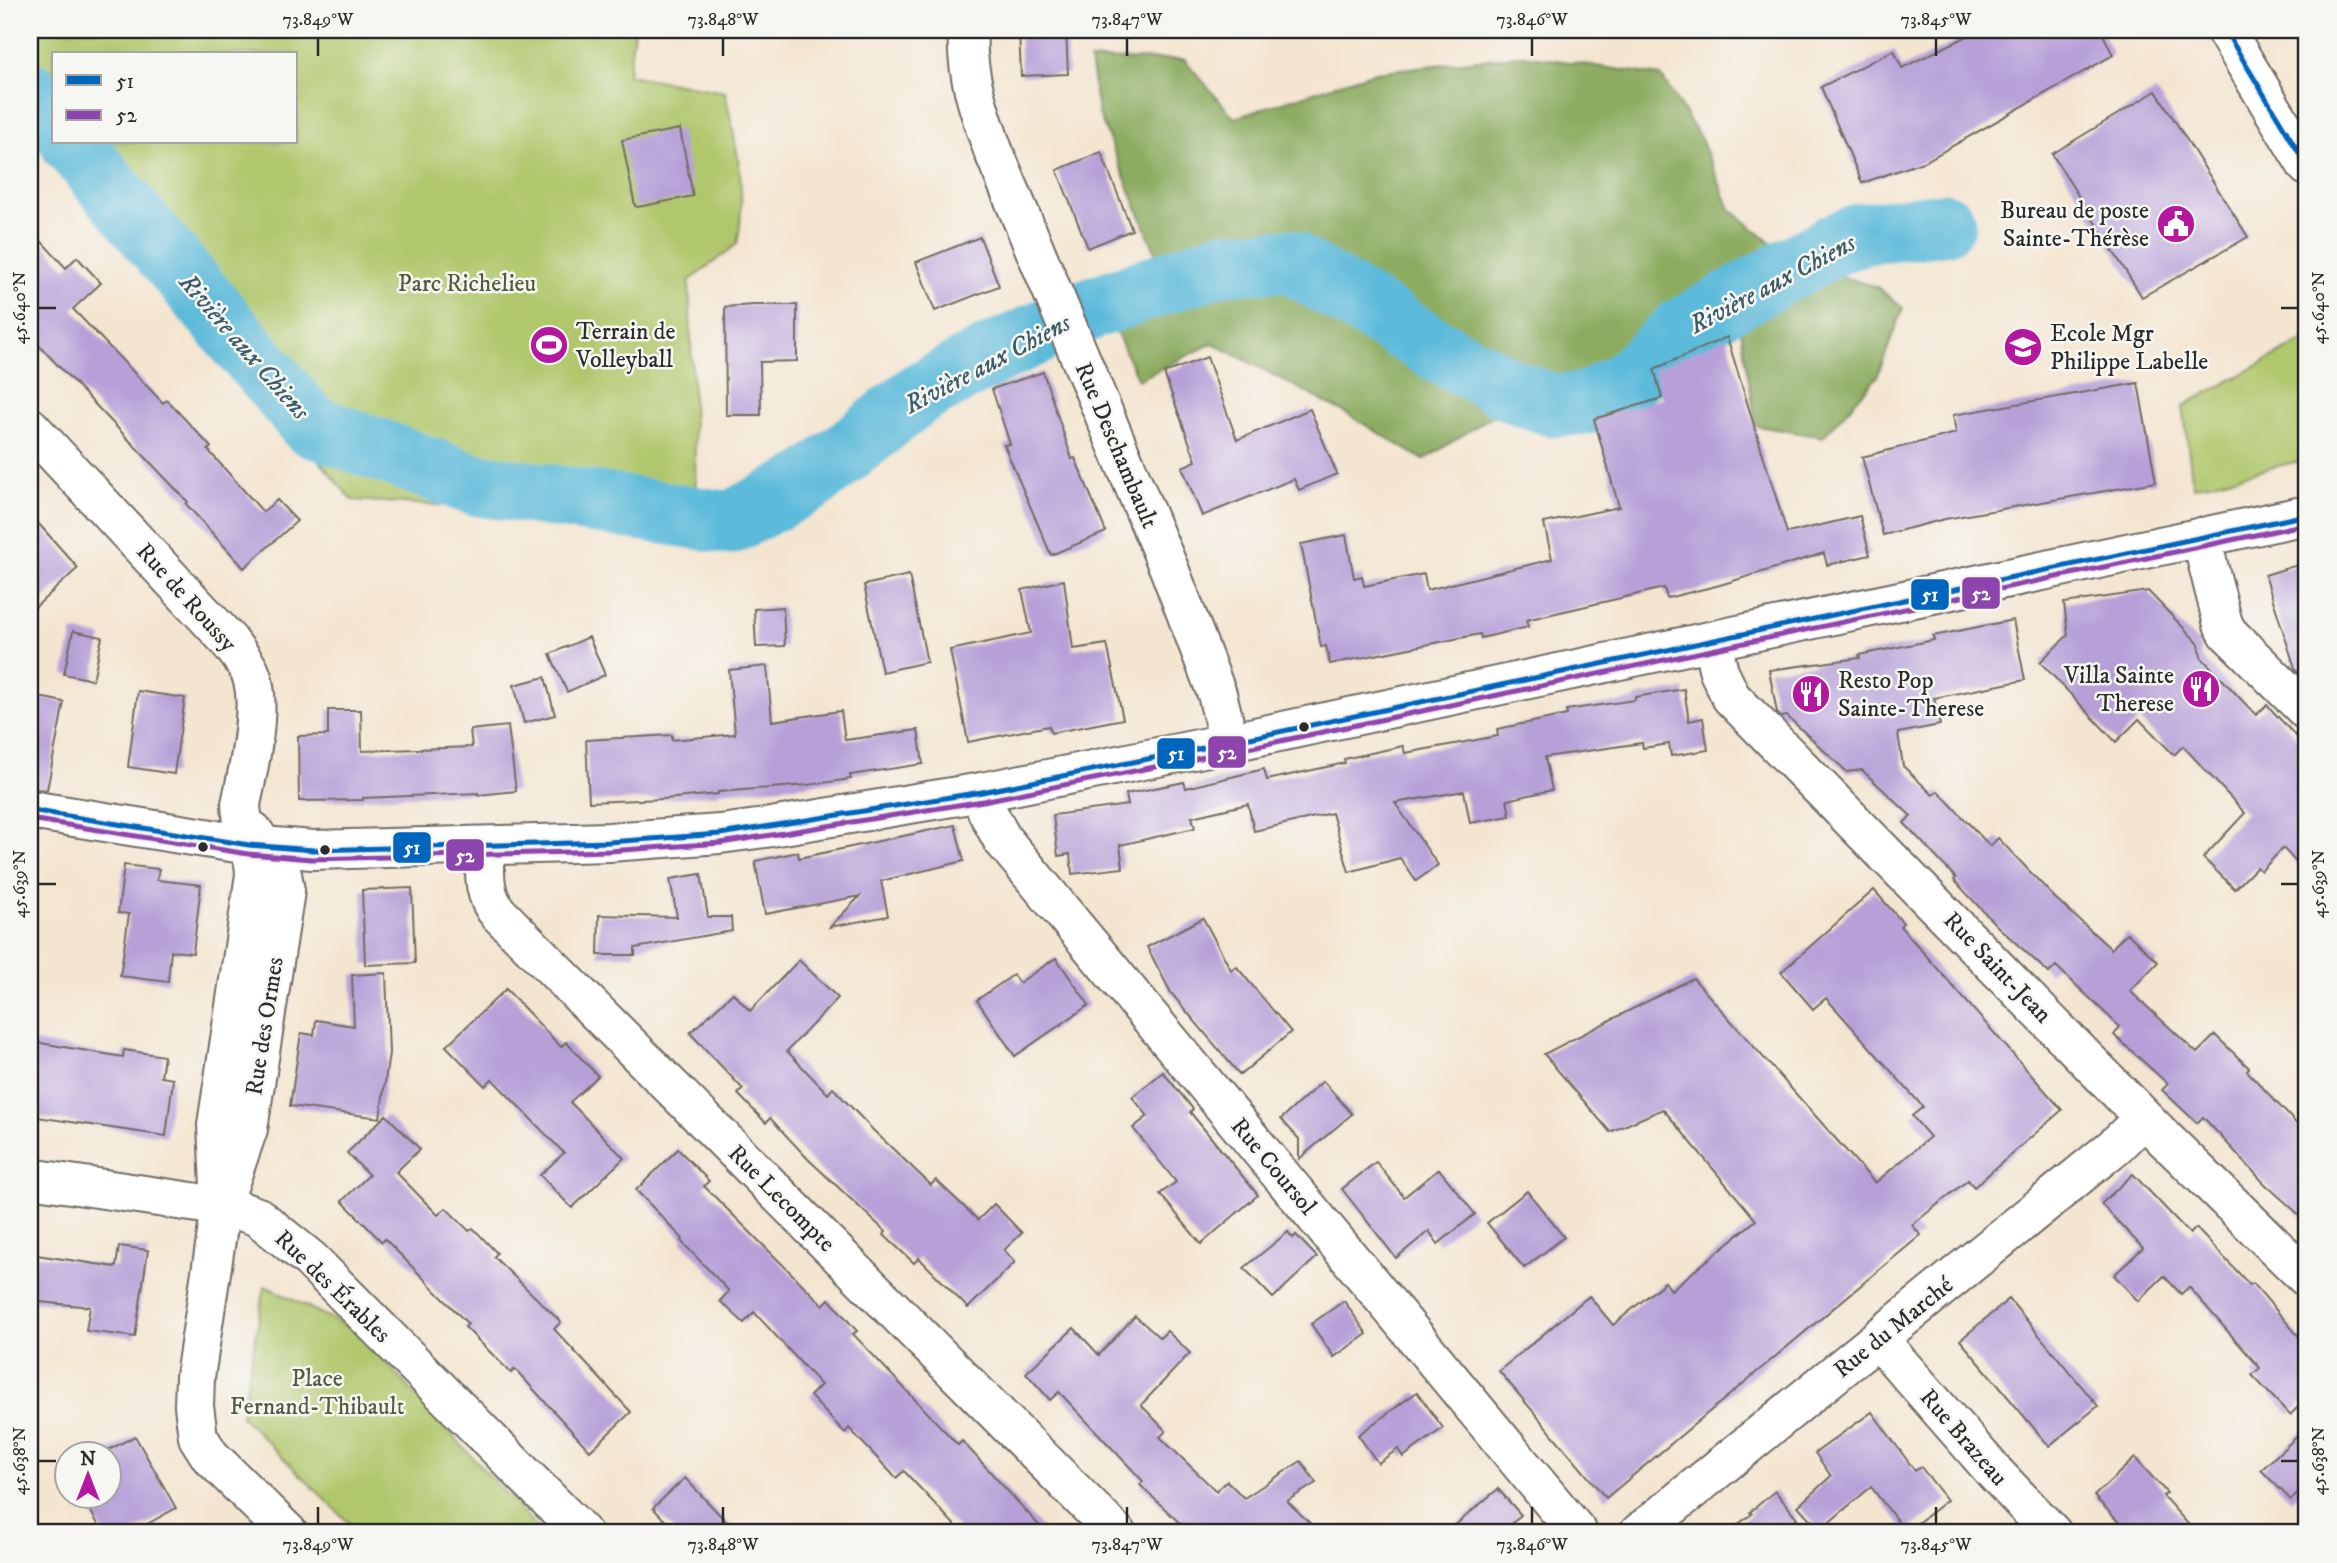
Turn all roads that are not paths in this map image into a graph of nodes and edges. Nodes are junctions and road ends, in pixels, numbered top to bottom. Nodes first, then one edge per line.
1 (968, 30) edge
2 (2225, 30) edge
3 (2307, 166) edge
4 (30, 427) edge
5 (2307, 514) edge
6 (2201, 537) junction
7 (1712, 642) junction
8 (2307, 711) edge
9 (1229, 742) junction
10 (982, 792) junction
11 (30, 810) edge
12 (257, 846) junction
13 (485, 846) junction
14 (2144, 1118) junction
15 (30, 1178) edge
16 (221, 1207) junction
17 (2307, 1278) edge
18 (1878, 1339) junction
19 (288, 1533) edge
20 (582, 1533) edge
21 (1116, 1533) edge
22 (1578, 1533) edge
23 (1639, 1533) edge
24 (2052, 1533) edge

1 - 9 street, Rue Deschambault
2 - 3 street
4 - 12 street, Rue de Roussy
5 - 6 street
6 - 7 street
6 - 8 street
7 - 9 street
7 - 14 street, Rue Saint-Jean
9 - 10 street
10 - 13 street
10 - 22 street, Rue Coursol
11 - 12 street
12 - 13 street
12 - 16 street, Rue des Ormes
13 - 21 street, Rue Lecompte
14 - 17 street, Rue Saint-Jean
14 - 18 street, Rue du Marché
15 - 16 street, Rue des Érables
16 - 19 street, Rue des Ormes
16 - 20 street, Rue des Érables
18 - 23 street, Rue du Marché
18 - 24 street, Rue Brazeau

